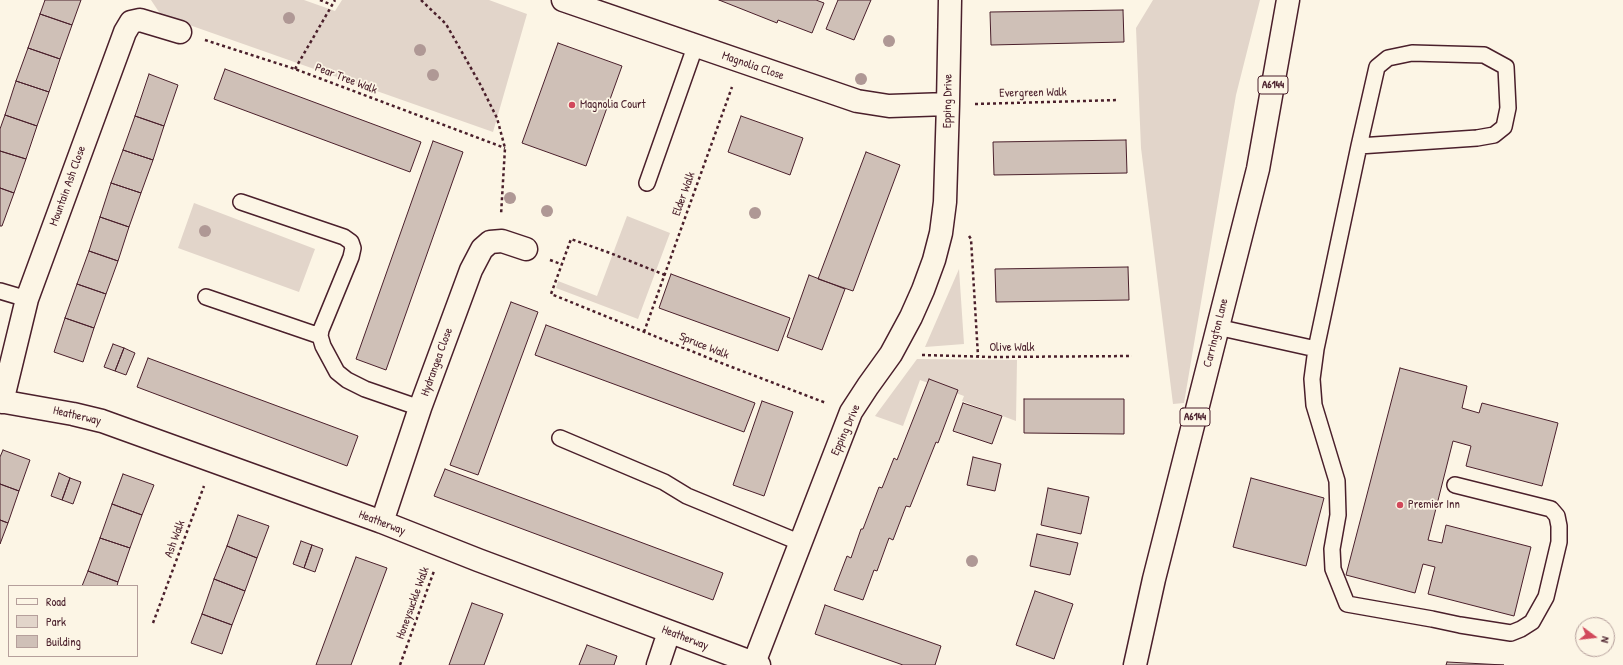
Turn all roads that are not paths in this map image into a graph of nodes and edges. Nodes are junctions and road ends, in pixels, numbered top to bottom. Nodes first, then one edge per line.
1 (563, 0) edge
2 (950, 0) edge
3 (1288, 0) edge
4 (180, 32) road end
5 (695, 47) junction
6 (948, 104) junction
7 (1360, 146) junction
8 (647, 183) dead end
9 (241, 202) dead end
10 (526, 250) dead end
11 (0, 291) edge
12 (206, 297) dead end
13 (27, 299) junction
14 (1217, 327) junction
15 (320, 336) junction
16 (1316, 350) junction
17 (1, 402) edge
18 (420, 408) junction
19 (560, 438) dead end
20 (1455, 485) dead end
21 (382, 522) junction
22 (801, 543) junction
23 (669, 632) junction
24 (756, 664) edge
25 (658, 665) edge
26 (1135, 665) edge

1 - 5 street, Magnolia Close
2 - 6 street, Epping Drive
3 - 14 street, Carrington Lane / A6144
4 - 13 street, Mountain Ash Close
5 - 6 street, Magnolia Close
5 - 8 lane
6 - 22 street, Epping Drive
7 - 7 lane
7 - 16 lane
9 - 15 lane
10 - 18 street, Hydrangea Close
11 - 13 lane
12 - 15 lane
13 - 17 street, Mountain Ash Close
14 - 16 lane
14 - 26 street, Carrington Lane / A6144
15 - 18 lane
16 - 20 lane
17 - 21 street, Heatherway
18 - 21 street, Hydrangea Close
19 - 22 lane
21 - 23 street, Heatherway
22 - 24 street, Epping Drive
23 - 24 street, Heatherway
23 - 25 street

